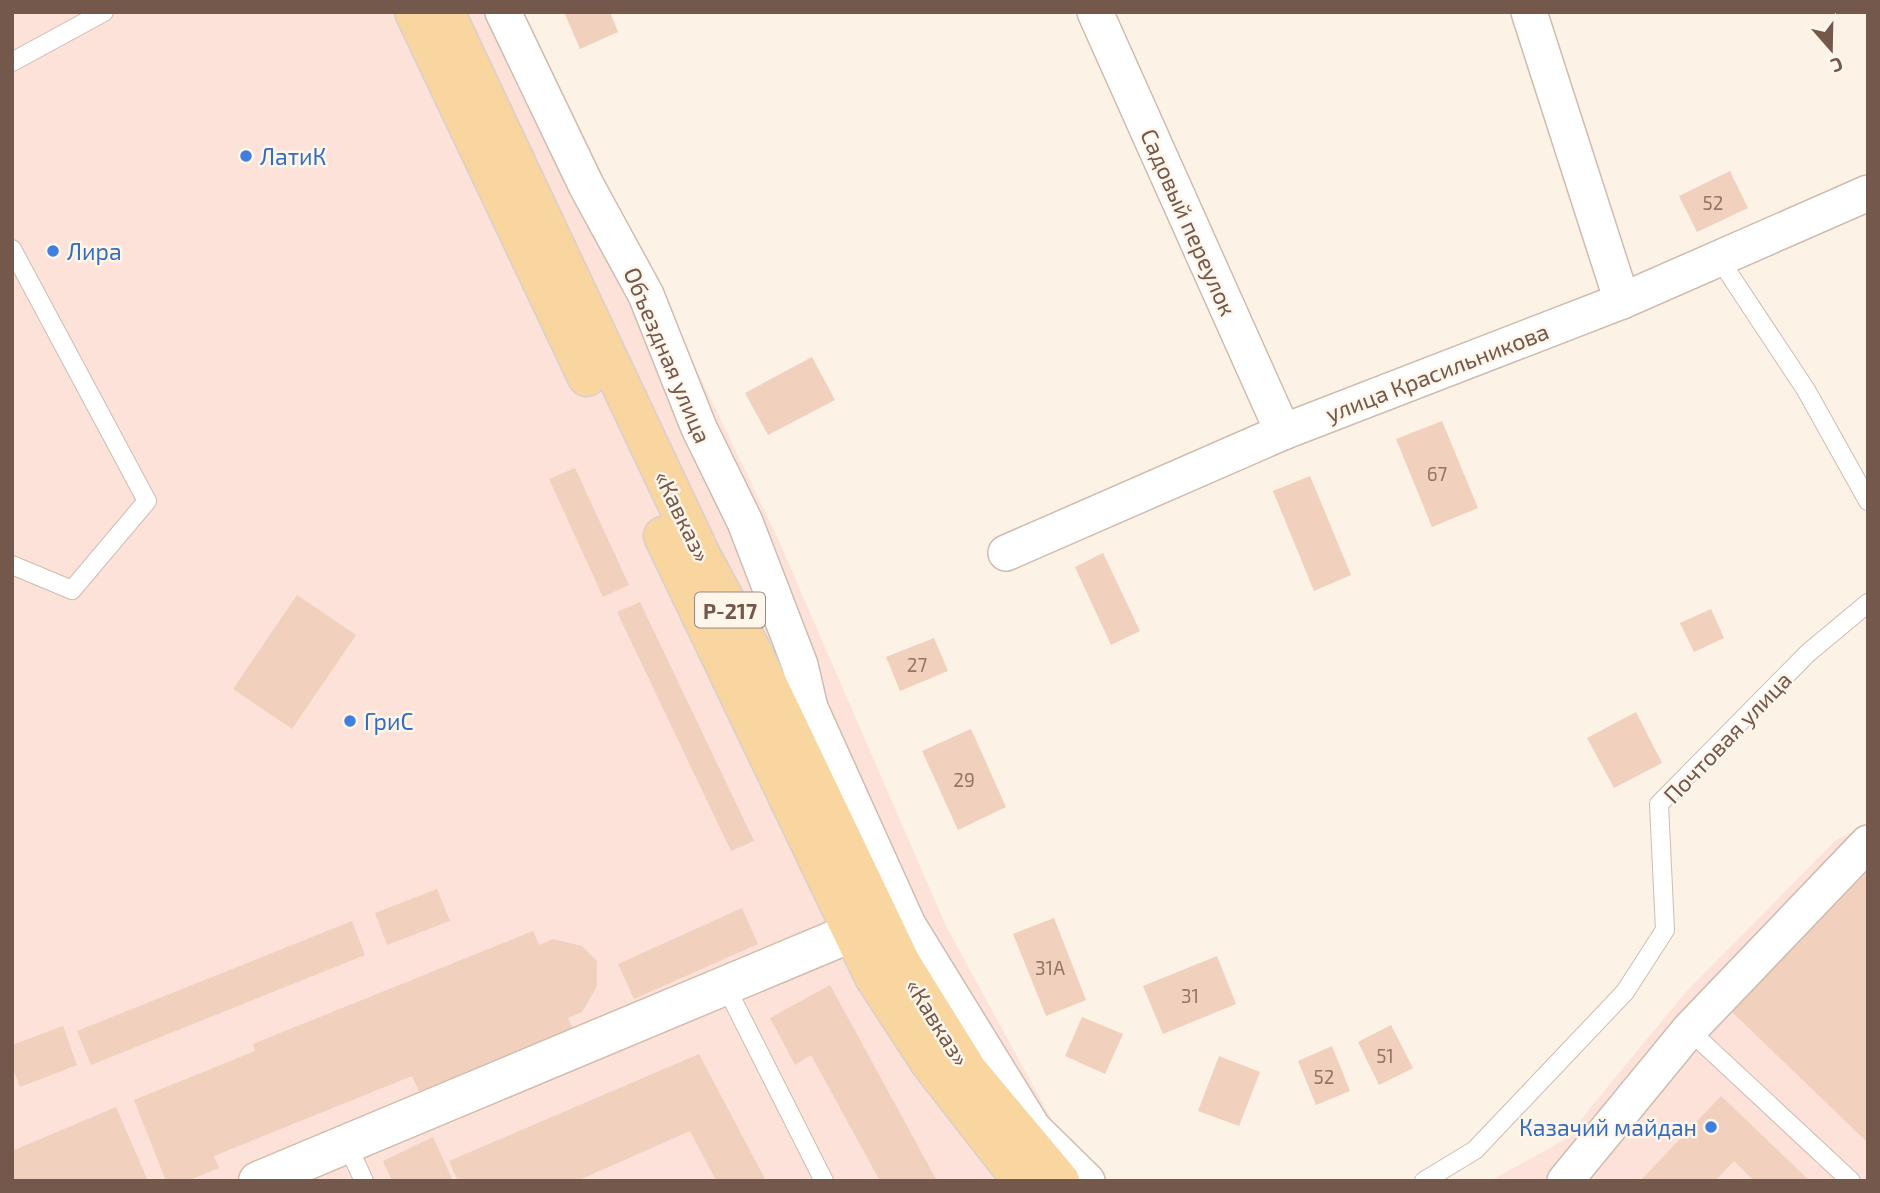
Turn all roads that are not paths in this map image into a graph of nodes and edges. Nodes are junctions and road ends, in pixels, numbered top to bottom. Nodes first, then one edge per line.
1 (104, 12) edge
2 (414, 12) edge
3 (445, 12) edge
4 (503, 12) edge
5 (1095, 12) edge
6 (1529, 12) edge
7 (12, 62) edge
8 (1868, 193) edge
9 (12, 249) edge
10 (1720, 260) junction
11 (1622, 301) junction
12 (1283, 432) junction
13 (1868, 501) edge
14 (1006, 553) dead end
15 (12, 565) edge
16 (1868, 603) edge
17 (801, 721) junction
18 (1868, 843) edge
19 (866, 927) junction
20 (725, 985) junction
21 (1689, 1030) junction
22 (347, 1144) junction
23 (258, 1181) edge
24 (364, 1181) edge
25 (824, 1181) edge
26 (1022, 1181) edge
27 (1060, 1181) edge
28 (1087, 1181) edge
29 (1424, 1181) edge
30 (1565, 1181) edge
31 (1851, 1181) edge

1 - 7 lane
2 - 19 main road, «Кавказ» / Р-217
3 - 17 main road, «Кавказ» / Р-217
4 - 17 street, Объездная улица
5 - 12 street, Садовый переулок
6 - 11 street
8 - 10 street, улица Красильникова
9 - 15 lane
10 - 11 street, улица Красильникова
10 - 13 lane
11 - 12 street, улица Красильникова
12 - 14 street, улица Красильникова
16 - 29 lane, Почтовая улица
17 - 19 main road, «Кавказ» / Р-217
17 - 28 street, Объездная улица
18 - 21 street
19 - 20 street
19 - 26 main road, «Кавказ» / Р-217
19 - 27 main road, «Кавказ» / Р-217
20 - 22 street
20 - 25 lane
21 - 30 street
21 - 31 lane
22 - 23 street
22 - 24 lane

